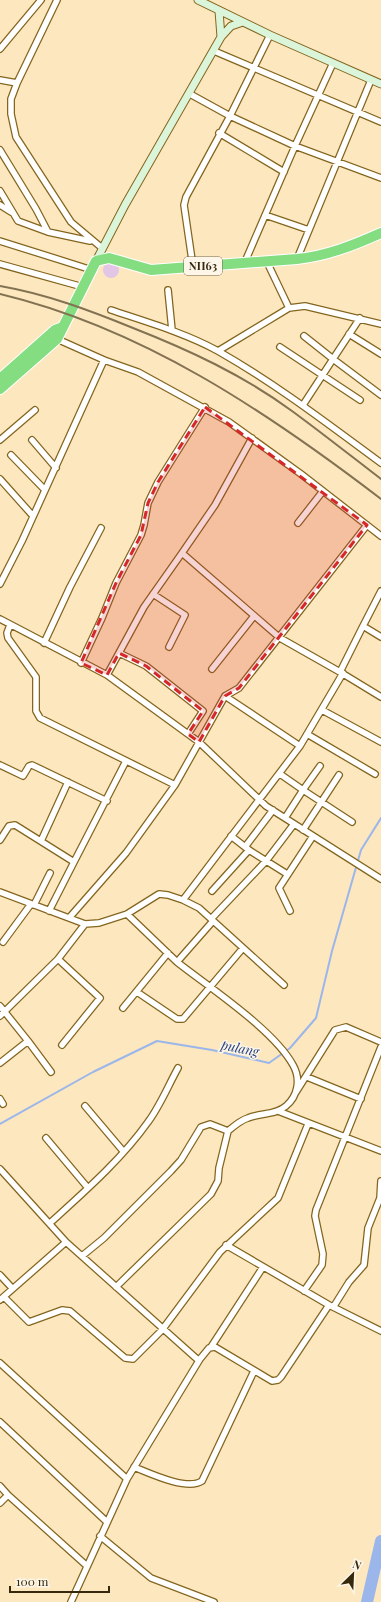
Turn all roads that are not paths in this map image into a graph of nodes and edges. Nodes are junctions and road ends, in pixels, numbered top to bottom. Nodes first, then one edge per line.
1 (41, 0) edge
2 (50, 0) edge
3 (198, 0) edge
4 (56, 1) edge
5 (219, 10) junction
6 (243, 22) junction
7 (270, 35) junction
8 (221, 37) junction
9 (0, 50) edge
10 (214, 51) junction
11 (333, 63) junction
12 (254, 69) junction
13 (0, 80) edge
14 (371, 80) junction
15 (17, 84) junction
16 (381, 84) edge
17 (190, 94) junction
18 (319, 96) junction
19 (358, 113) junction
20 (230, 116) junction
21 (380, 122) edge
22 (219, 133) junction
23 (295, 146) junction
24 (0, 150) edge
25 (338, 161) junction
26 (284, 172) junction
27 (381, 178) edge
28 (0, 191) edge
29 (0, 205) edge
30 (13, 214) junction
31 (265, 215) junction
32 (309, 230) junction
33 (48, 232) junction
34 (381, 233) edge
35 (0, 241) edge
36 (92, 241) junction
37 (102, 248) junction
38 (297, 260) junction
39 (267, 262) junction
40 (0, 264) edge
41 (244, 264) junction
42 (94, 266) junction
43 (193, 267) junction
44 (83, 287) junction
45 (168, 290) dead end
46 (289, 308) junction
47 (111, 310) dead end
48 (360, 318) junction
49 (381, 324) edge
50 (63, 327) junction
51 (172, 330) junction
52 (349, 334) junction
53 (304, 336) dead end
54 (57, 339) junction
55 (280, 347) dead end
56 (218, 351) junction
57 (381, 354) edge
58 (104, 360) junction
59 (333, 360) junction
60 (322, 375) junction
61 (0, 379) edge
62 (0, 389) edge
63 (381, 395) edge
64 (360, 400) dead end
65 (303, 405) junction
66 (205, 407) junction
67 (35, 410) dead end
68 (252, 438) junction
69 (0, 440) edge
70 (32, 440) dead end
71 (11, 455) dead end
72 (380, 460) edge
73 (56, 468) junction
74 (0, 479) edge
75 (45, 490) junction
76 (323, 491) junction
77 (33, 516) junction
78 (298, 523) dead end
79 (367, 526) junction
80 (102, 528) dead end
81 (381, 536) edge
82 (182, 553) junction
83 (0, 584) edge
84 (381, 591) edge
85 (152, 594) junction
86 (254, 616) junction
87 (0, 619) edge
88 (10, 625) junction
89 (363, 626) junction
90 (381, 637) edge
91 (280, 638) junction
92 (44, 643) junction
93 (169, 647) dead end
94 (119, 653) junction
95 (81, 662) junction
96 (212, 670) dead end
97 (342, 672) junction
98 (107, 675) junction
99 (225, 696) junction
100 (381, 697) edge
101 (322, 710) junction
102 (188, 734) junction
103 (307, 734) junction
104 (199, 742) junction
105 (381, 742) edge
106 (300, 746) junction
107 (126, 761) junction
108 (0, 766) edge
109 (320, 766) dead end
110 (280, 774) junction
111 (375, 774) dead end
112 (339, 775) dead end
113 (68, 782) junction
114 (175, 786) junction
115 (303, 790) junction
116 (259, 800) junction
117 (107, 801) junction
118 (322, 802) junction
119 (273, 810) junction
120 (285, 818) junction
121 (352, 822) dead end
122 (294, 824) junction
123 (303, 830) junction
124 (232, 836) junction
125 (313, 836) junction
126 (0, 840) edge
127 (41, 841) junction
128 (247, 848) junction
129 (74, 862) junction
130 (266, 862) junction
131 (50, 873) dead end
132 (287, 874) junction
133 (381, 879) edge
134 (212, 891) dead end
135 (0, 892) edge
136 (183, 900) junction
137 (32, 904) junction
138 (49, 911) junction
139 (290, 911) dead end
140 (127, 914) junction
141 (69, 918) junction
142 (212, 920) junction
143 (85, 924) junction
144 (3, 942) dead end
145 (243, 948) junction
146 (168, 953) junction
147 (58, 959) junction
148 (178, 962) junction
149 (284, 985) dead end
150 (209, 987) junction
151 (137, 992) junction
152 (0, 1006) edge
153 (123, 1008) dead end
154 (2, 1014) edge
155 (28, 1041) junction
156 (381, 1042) edge
157 (62, 1045) dead end
158 (381, 1047) edge
159 (0, 1063) edge
160 (178, 1068) dead end
161 (51, 1072) dead end
162 (307, 1077) junction
163 (296, 1092) junction
164 (360, 1099) junction
165 (85, 1106) dead end
166 (278, 1111) junction
167 (308, 1124) junction
168 (228, 1131) junction
169 (46, 1138) dead end
170 (345, 1138) junction
171 (123, 1151) junction
172 (381, 1151) edge
173 (0, 1168) edge
174 (381, 1180) edge
175 (88, 1188) junction
176 (50, 1223) junction
177 (66, 1242) junction
178 (226, 1245) junction
179 (82, 1256) junction
180 (263, 1267) junction
181 (0, 1275) edge
182 (116, 1287) junction
183 (12, 1288) junction
184 (304, 1291) junction
185 (2, 1299) edge
186 (331, 1306) junction
187 (162, 1330) junction
188 (381, 1331) edge
189 (211, 1347) junction
190 (200, 1358) junction
191 (0, 1363) edge
192 (254, 1371) junction
193 (0, 1422) edge
194 (134, 1467) junction
195 (127, 1479) junction
196 (0, 1486) edge
197 (8, 1495) junction
198 (0, 1503) edge
199 (107, 1522) junction
200 (100, 1536) junction
201 (87, 1566) junction
202 (71, 1602) edge
203 (214, 1602) edge

1 - 9 street
2 - 4 street
3 - 5 street
4 - 15 street
5 - 6 street
5 - 8 street
6 - 7 street
6 - 8 street
7 - 11 street
7 - 12 street
8 - 10 street
10 - 12 street
10 - 17 street
11 - 14 street
11 - 18 street
12 - 18 street
12 - 20 street
13 - 15 street
14 - 16 street
14 - 19 street
15 - 36 street
17 - 20 street
17 - 37 street
18 - 19 street
18 - 23 street
19 - 21 street
19 - 25 street
20 - 22 street
20 - 23 street
22 - 26 street
22 - 43 street
23 - 25 street
23 - 26 street
24 - 33 street
25 - 27 street
25 - 32 street
26 - 31 street
28 - 30 street
29 - 30 street
30 - 33 street
31 - 32 street
31 - 41 street
32 - 38 street
33 - 36 street
34 - 38 highway, NH63
35 - 42 street
36 - 37 street
37 - 42 street
38 - 39 highway, NH63
39 - 41 highway, NH63
39 - 46 street
40 - 44 street
41 - 43 highway, NH63
42 - 43 highway, NH63
42 - 44 highway
44 - 50 highway
45 - 51 street
46 - 48 street
46 - 56 street
47 - 51 street
48 - 49 street
48 - 52 street
50 - 54 highway
50 - 61 highway
51 - 56 street
52 - 57 street
52 - 59 street
53 - 59 street
54 - 58 street
54 - 62 highway
55 - 60 street
56 - 65 street
58 - 66 street
58 - 73 street
59 - 60 street
59 - 63 street
60 - 64 street
60 - 65 street
65 - 72 street
66 - 68 street
66 - 95 street
67 - 69 street
68 - 76 street
68 - 82 street
70 - 73 street
71 - 75 street
73 - 75 street
74 - 77 street
75 - 77 street
76 - 78 street
76 - 79 street
77 - 83 street
79 - 81 street
79 - 91 street
80 - 92 street
82 - 85 street
82 - 86 street
84 - 89 street
85 - 93 street
85 - 94 street
86 - 91 street
86 - 96 street
87 - 88 street
88 - 92 street
88 - 107 street
89 - 90 street
89 - 97 street
91 - 97 street
91 - 99 street
92 - 95 street
94 - 98 street
94 - 102 street
95 - 98 street
97 - 100 street
97 - 101 street
98 - 102 street
99 - 104 street
99 - 106 street
101 - 103 street
101 - 105 street
102 - 104 street
103 - 106 street
103 - 111 street
104 - 114 street
104 - 116 street
106 - 110 street
107 - 114 street
107 - 117 street
108 - 113 street
109 - 115 street
110 - 115 street
110 - 116 street
112 - 118 street
113 - 117 street
113 - 127 street
114 - 141 street
115 - 118 street
115 - 120 street
116 - 119 street
116 - 124 street
117 - 129 street
118 - 121 street
118 - 123 street
119 - 120 street
119 - 128 street
120 - 122 street
122 - 123 street
122 - 130 street
123 - 125 street
124 - 128 street
124 - 136 street
125 - 132 street
125 - 133 street
126 - 127 street
127 - 129 street
128 - 130 street
128 - 134 street
129 - 138 street
130 - 132 street
130 - 142 street
131 - 137 street
132 - 139 street
135 - 137 street
136 - 140 street
136 - 142 street
137 - 138 street
137 - 144 street
138 - 141 street
140 - 143 street
140 - 146 street
141 - 143 street
142 - 145 street
142 - 148 street
143 - 147 street
145 - 149 street
145 - 150 street
146 - 148 street
146 - 151 street
147 - 154 street
147 - 157 street
148 - 150 street
150 - 151 street
150 - 163 street
151 - 153 street
152 - 154 street
154 - 155 street
155 - 159 street
155 - 161 street
156 - 162 street
158 - 164 street
160 - 171 street
162 - 163 street
162 - 164 street
163 - 166 street
164 - 170 street
165 - 171 street
166 - 167 street
166 - 168 street
167 - 170 street
167 - 178 street
168 - 179 street
168 - 182 street
169 - 175 street
170 - 172 street
170 - 184 street
171 - 175 street
173 - 176 street
174 - 186 street
175 - 176 street
176 - 177 street
177 - 179 street
177 - 183 street
178 - 180 street
178 - 187 street
179 - 182 street
180 - 184 street
180 - 189 street
181 - 183 street
182 - 187 street
183 - 185 street
184 - 186 street
185 - 187 street
186 - 188 street
186 - 192 street
187 - 190 street
189 - 190 street
189 - 192 street
190 - 194 street
191 - 195 street
192 - 194 street
193 - 199 street
194 - 195 street
195 - 199 street
196 - 197 street
197 - 198 street
197 - 201 street
199 - 200 street
200 - 201 street
200 - 203 street
201 - 202 street

